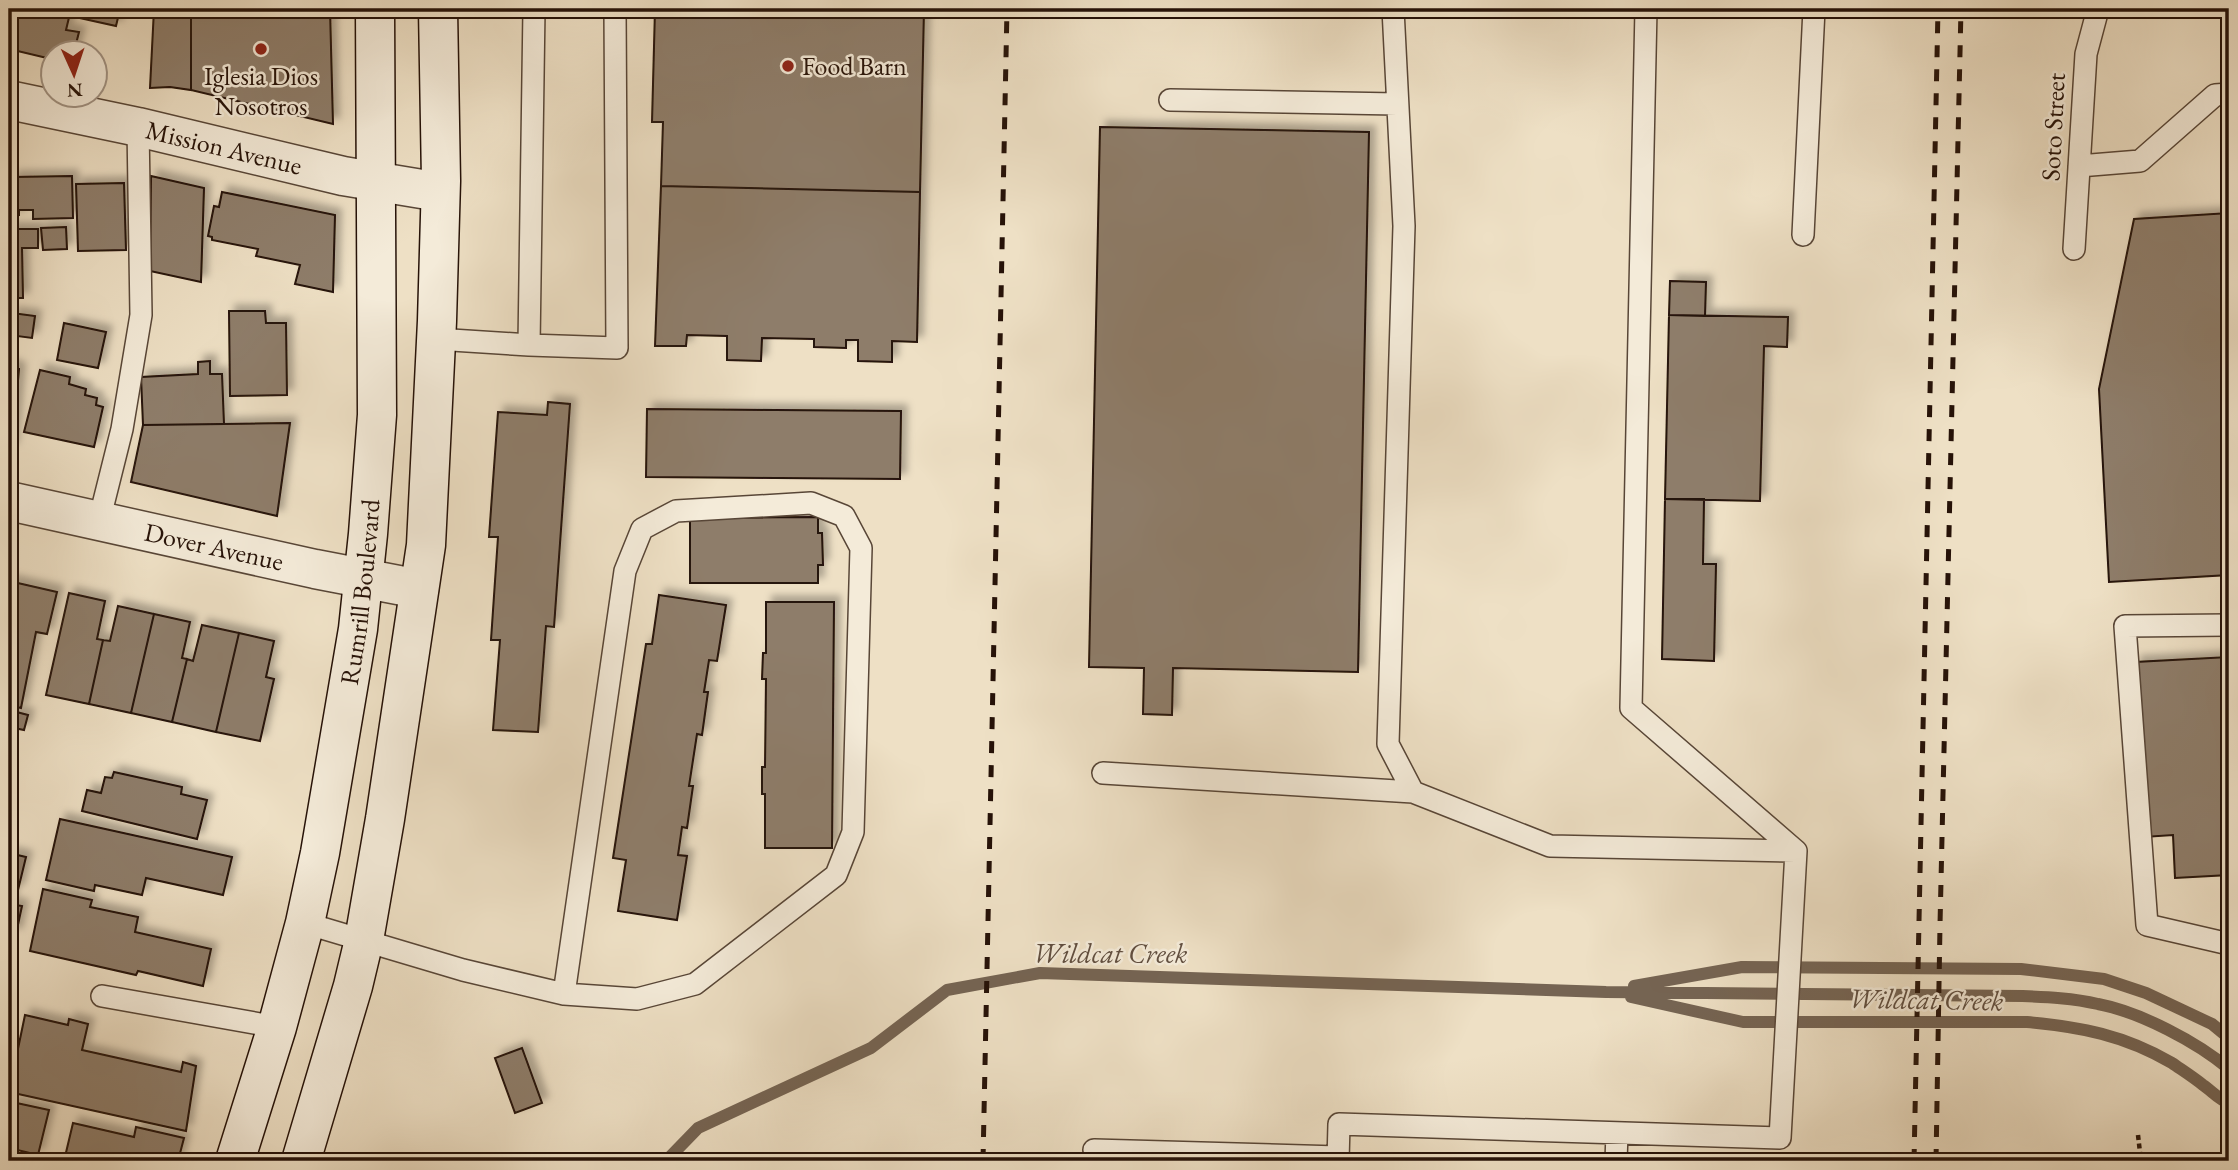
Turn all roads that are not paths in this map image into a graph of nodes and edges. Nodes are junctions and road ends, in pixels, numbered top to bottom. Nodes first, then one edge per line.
1 (375, 9) edge
2 (439, 9) edge
3 (534, 9) edge
4 (615, 9) edge
5 (1393, 9) edge
6 (1646, 9) edge
7 (1814, 9) edge
8 (2098, 9) edge
9 (2229, 94) edge
10 (9, 100) edge
11 (1170, 100) dead end
12 (1397, 104) junction
13 (138, 127) junction
14 (2079, 166) junction
15 (376, 180) junction
16 (440, 192) junction
17 (1803, 235) dead end
18 (2074, 249) dead end
19 (436, 339) junction
20 (529, 345) junction
21 (9, 501) edge
22 (99, 521) junction
23 (362, 578) junction
24 (419, 589) junction
25 (2229, 625) edge
26 (1103, 773) dead end
27 (1413, 792) junction
28 (1796, 851) junction
29 (305, 923) junction
30 (364, 940) junction
31 (2229, 944) edge
32 (564, 994) junction
33 (102, 996) dead end
34 (277, 1027) junction
35 (1618, 1133) junction
36 (1094, 1150) dead end
37 (1338, 1159) edge
38 (235, 1161) edge
39 (301, 1161) edge
40 (1616, 1161) edge

1 - 15 main road, Rumrill Boulevard
2 - 16 main road
3 - 20 lane
4 - 20 lane
5 - 12 lane
6 - 28 lane
7 - 17 lane
8 - 14 lane, Soto Street
9 - 14 lane
10 - 13 main road, Mission Avenue
11 - 12 lane
12 - 27 lane
13 - 15 main road, Mission Avenue
13 - 22 lane
14 - 18 lane, Soto Street
15 - 16 main road, Mission Avenue
15 - 23 main road, Rumrill Boulevard
16 - 19 main road
19 - 20 lane
19 - 24 main road
21 - 22 main road, Dover Avenue
22 - 23 main road, Dover Avenue
23 - 24 main road, Dover Avenue
23 - 29 main road, Rumrill Boulevard
24 - 30 main road
25 - 31 lane
26 - 27 lane
27 - 28 lane
28 - 35 lane
29 - 30 lane
29 - 34 main road, Rumrill Boulevard
30 - 32 lane
30 - 39 main road
32 - 32 lane
33 - 34 lane
34 - 38 main road, Rumrill Boulevard
35 - 37 lane
35 - 40 lane
36 - 37 lane

